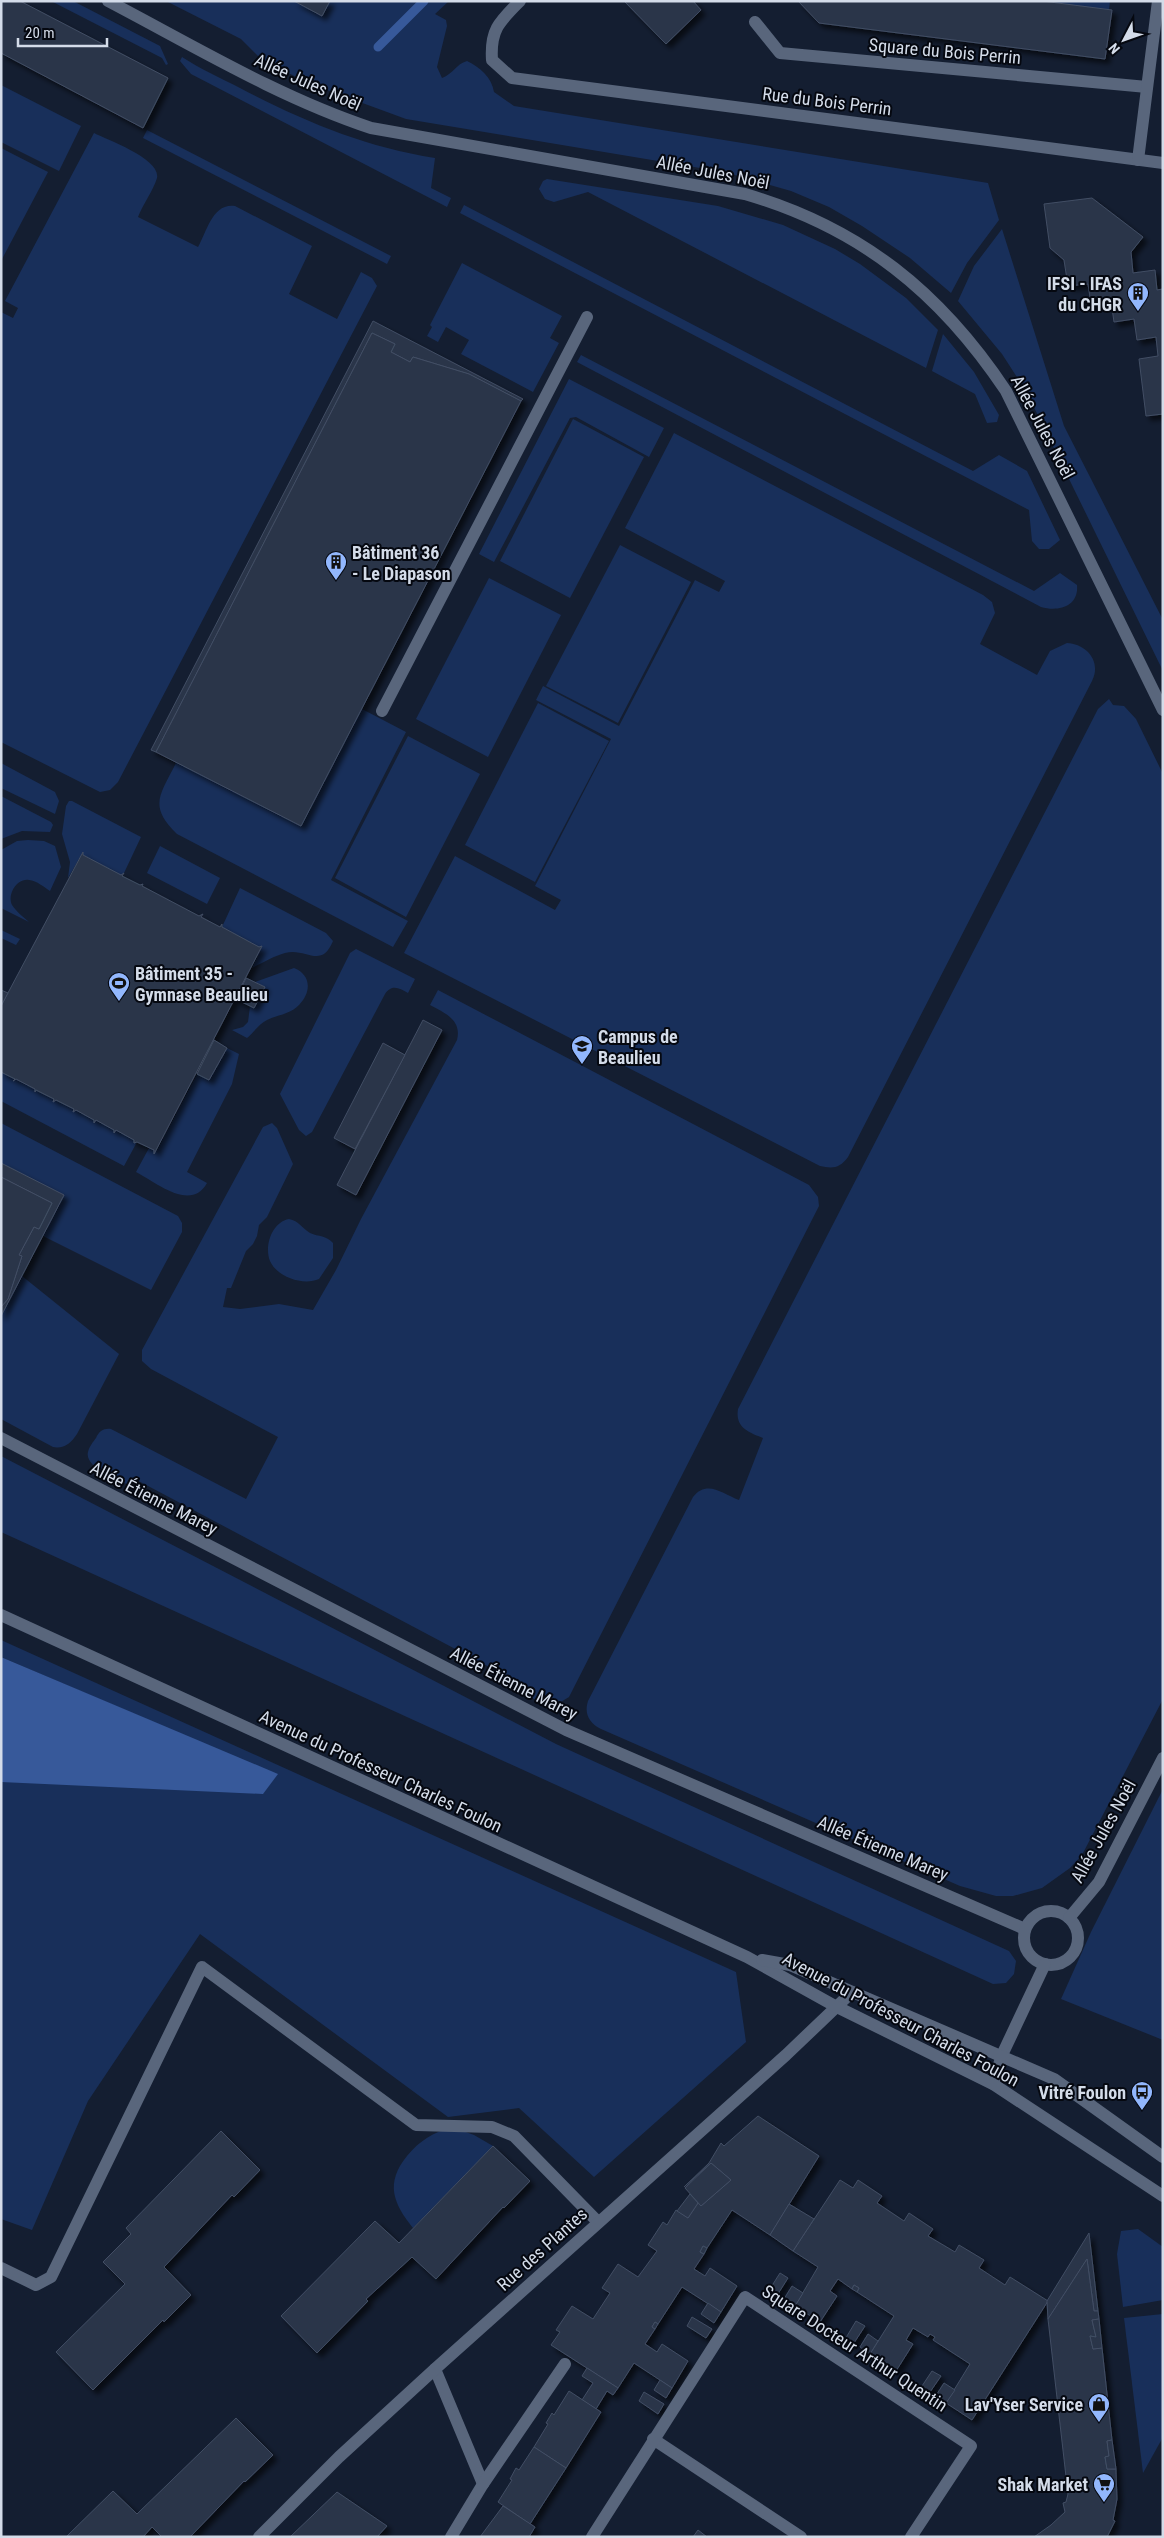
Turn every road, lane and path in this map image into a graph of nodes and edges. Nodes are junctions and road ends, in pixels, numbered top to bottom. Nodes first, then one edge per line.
1 (108, 1) edge
2 (520, 1) edge
3 (1158, 1) edge
4 (755, 22) dead end
5 (1147, 87) junction
6 (1138, 160) junction
7 (1163, 163) edge
8 (587, 318) dead end
9 (1163, 710) edge
10 (382, 711) dead end
11 (1, 1438) edge
12 (1, 1616) edge
13 (1163, 1758) edge
14 (1069, 1918) junction
15 (1025, 1929) junction
16 (746, 1958) junction
17 (1044, 1964) junction
18 (852, 1992) junction
19 (835, 2006) junction
20 (1002, 2055) junction
21 (993, 2084) junction
22 (1163, 2157) edge
23 (1163, 2196) edge
24 (598, 2222) junction
25 (1, 2268) edge
26 (565, 2364) dead end
27 (435, 2369) junction
28 (653, 2440) junction
29 (483, 2484) junction
30 (259, 2537) edge
31 (451, 2537) edge
32 (592, 2537) edge
33 (801, 2537) edge
34 (911, 2537) edge

1 - 9 street, Allée Jules Noël
2 - 6 street, Rue du Bois Perrin
3 - 5 street
4 - 5 street, Square du Bois Perrin
5 - 6 street
6 - 7 street, Rue du Bois Perrin
8 - 10 street
11 - 15 street, Allée Étienne Marey
12 - 16 street, Avenue du Professeur Charles Foulon
13 - 14 street, Allée Jules Noël
14 - 15 street
14 - 17 street
15 - 17 street
16 - 18 street, Avenue du Professeur Charles Foulon
16 - 19 street, Avenue du Professeur Charles Foulon
17 - 20 street
18 - 19 street, Rue des Plantes
18 - 20 street, Avenue du Professeur Charles Foulon
19 - 21 street, Avenue du Professeur Charles Foulon
19 - 24 street, Rue des Plantes
20 - 21 street
20 - 22 street, Avenue du Professeur Charles Foulon
21 - 23 street, Avenue du Professeur Charles Foulon
24 - 25 street
24 - 27 street, Rue des Plantes
26 - 29 street
27 - 29 street
27 - 30 street, Rue des Plantes
28 - 32 street, Square Docteur Arthur Quentin
28 - 33 street
28 - 34 street, Square Docteur Arthur Quentin
29 - 31 street

